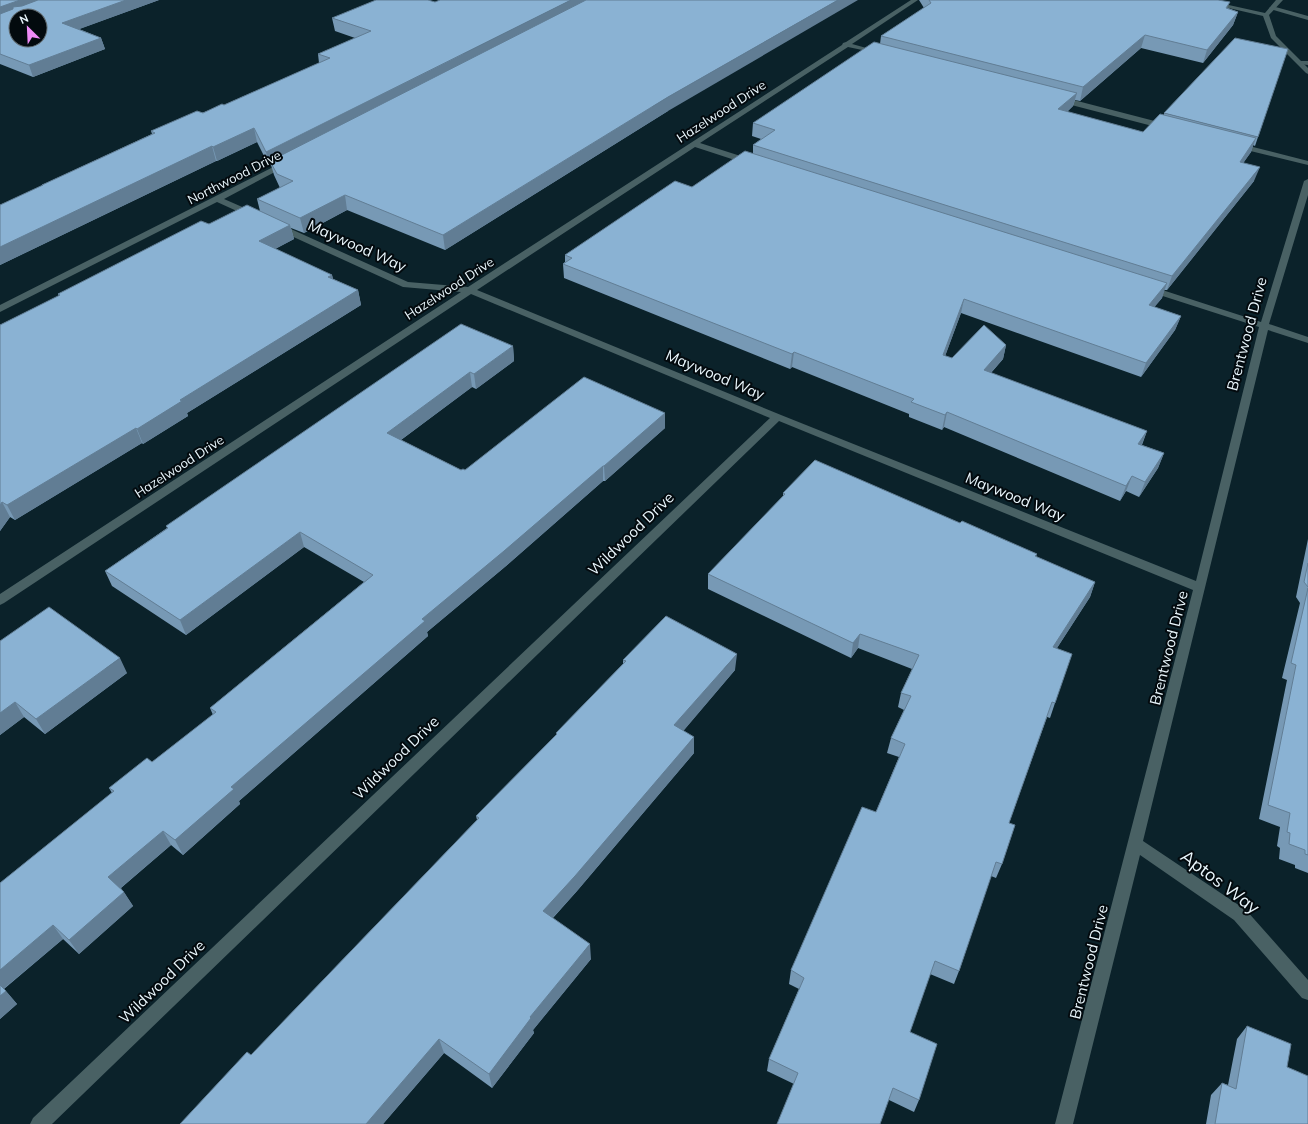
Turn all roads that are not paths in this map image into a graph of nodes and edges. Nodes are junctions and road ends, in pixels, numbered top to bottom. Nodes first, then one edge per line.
1 (915, 0) edge
2 (1197, 0) edge
3 (1280, 0) edge
4 (1272, 8) junction
5 (1266, 15) junction
6 (1308, 18) edge
7 (845, 44) junction
8 (884, 54) edge
9 (1300, 63) junction
10 (1308, 63) edge
11 (1308, 72) edge
12 (1051, 97) edge
13 (1173, 128) edge
14 (695, 144) junction
15 (1233, 144) edge
16 (295, 160) edge
17 (755, 163) edge
18 (1308, 163) edge
19 (1308, 181) edge
20 (217, 199) junction
21 (1135, 284) edge
22 (470, 290) junction
23 (0, 308) edge
24 (1264, 326) junction
25 (1308, 340) edge
26 (777, 417) junction
27 (1200, 588) junction
28 (0, 600) edge
29 (1136, 844) junction
30 (1308, 992) edge
31 (39, 1124) edge
32 (1064, 1124) edge

1 - 7 street, Hazelwood Drive
2 - 5 street
3 - 4 street
4 - 5 street
4 - 6 street
5 - 9 street
7 - 8 street
7 - 14 street, Hazelwood Drive
9 - 10 street
9 - 11 street
12 - 13 street
14 - 17 street
14 - 22 street, Hazelwood Drive
15 - 18 street
16 - 20 street, Northwood Drive
19 - 24 street, Brentwood Drive
20 - 22 street, Maywood Way
20 - 23 street, Northwood Drive
21 - 24 street
22 - 26 street, Maywood Way
22 - 28 street, Hazelwood Drive
24 - 25 street
24 - 27 street, Brentwood Drive
26 - 27 street, Maywood Way
26 - 31 street, Wildwood Drive
27 - 29 street, Brentwood Drive
29 - 30 street, Aptos Way
29 - 32 street, Brentwood Drive

